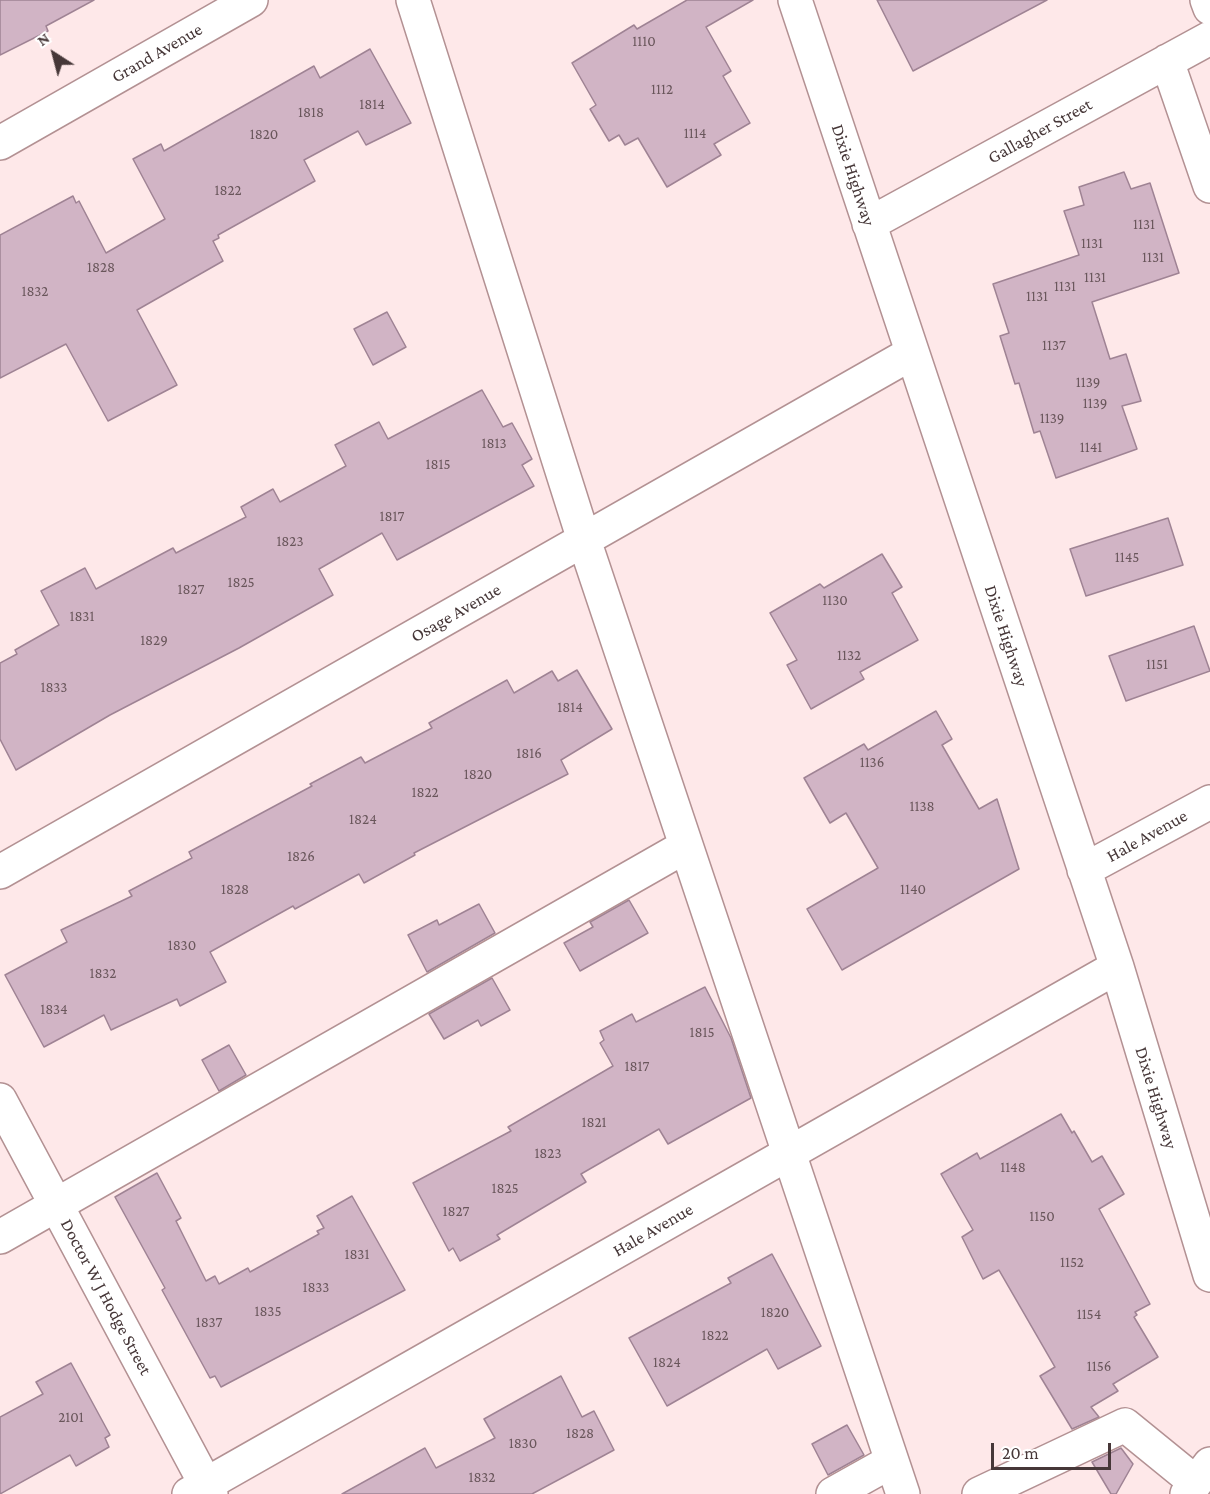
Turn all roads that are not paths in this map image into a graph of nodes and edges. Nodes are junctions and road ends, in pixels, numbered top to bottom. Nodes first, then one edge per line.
1 (251, 0) edge
2 (413, 0) edge
3 (795, 0) edge
4 (1207, 0) edge
5 (1210, 8) edge
6 (1210, 38) edge
7 (1167, 61) junction
8 (0, 142) edge
9 (1210, 186) edge
10 (869, 224) junction
11 (912, 353) junction
12 (584, 540) junction
13 (1210, 802) edge
14 (686, 846) junction
15 (1084, 870) junction
16 (0, 872) edge
17 (1117, 967) junction
18 (0, 1100) edge
19 (789, 1153) junction
20 (56, 1205) junction
21 (0, 1237) edge
22 (1210, 1275) edge
23 (892, 1461) junction
24 (1197, 1480) edge
25 (202, 1491) edge
26 (832, 1494) edge
27 (903, 1494) edge
28 (979, 1494) edge

1 - 8 street, Grand Avenue
2 - 12 street
3 - 10 street, Dixie Highway
4 - 5 street
6 - 7 street, Gallagher Street
7 - 9 street
7 - 10 street, Gallagher Street
10 - 11 street, Dixie Highway
11 - 12 street, Osage Avenue
11 - 15 street, Dixie Highway
12 - 14 street
12 - 16 street, Osage Avenue
13 - 15 street, Hale Avenue
14 - 19 street
14 - 20 street
15 - 17 street, Dixie Highway
17 - 19 street, Hale Avenue
17 - 22 street, Dixie Highway
18 - 20 street, Doctor W J Hodge Street
19 - 23 street
19 - 25 street, Hale Avenue
20 - 21 street
20 - 25 street, Doctor W J Hodge Street
23 - 26 street
23 - 27 street
24 - 28 street

